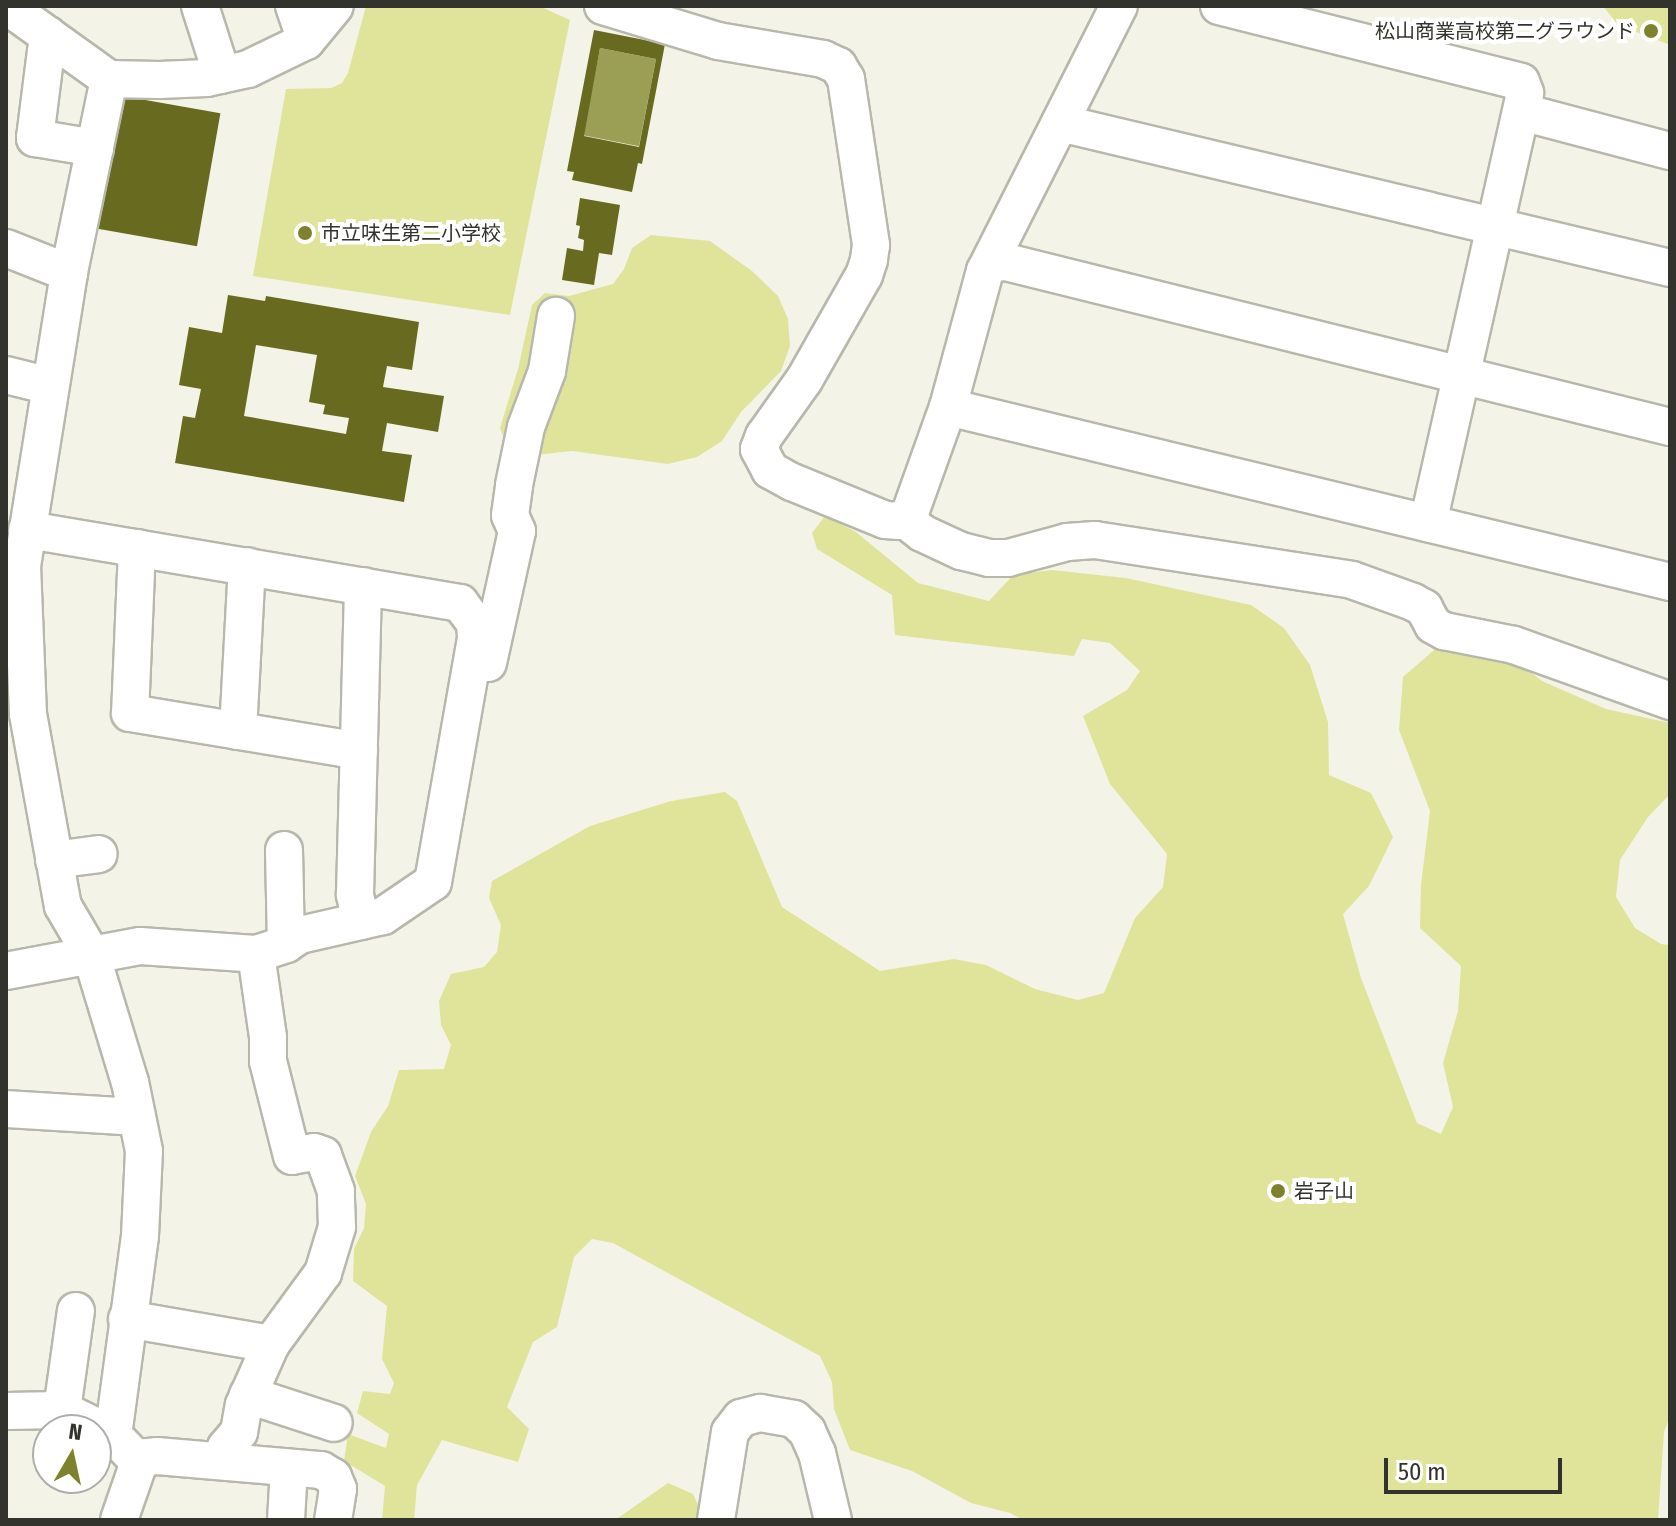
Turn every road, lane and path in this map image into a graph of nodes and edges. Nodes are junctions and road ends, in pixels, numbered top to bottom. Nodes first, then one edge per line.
1 (7, 6) edge
2 (200, 6) edge
3 (294, 6) edge
4 (335, 6) edge
5 (1119, 6) edge
6 (1219, 6) edge
7 (618, 9) edge
8 (48, 35) junction
9 (306, 41) junction
10 (222, 75) junction
11 (109, 79) junction
12 (1522, 112) junction
13 (1060, 123) junction
14 (95, 148) junction
15 (1670, 151) edge
16 (1494, 225) junction
17 (6, 248) edge
18 (992, 263) junction
19 (1670, 268) edge
20 (69, 273) junction
21 (556, 316) dead end
22 (1459, 374) junction
23 (6, 375) edge
24 (50, 386) junction
25 (948, 407) junction
26 (1670, 427) edge
27 (22, 511) edge
28 (903, 518) junction
29 (1428, 523) junction
30 (137, 548) junction
31 (247, 566) junction
32 (1670, 582) edge
33 (363, 586) junction
34 (15, 666) edge
35 (1670, 701) edge
36 (466, 704) junction
37 (238, 731) junction
38 (359, 751) junction
39 (284, 850) dead end
40 (99, 854) dead end
41 (54, 860) junction
42 (361, 921) junction
43 (271, 949) junction
44 (91, 954) junction
45 (6, 971) edge
46 (6, 1109) edge
47 (137, 1117) junction
48 (76, 1311) dead end
49 (127, 1319) junction
50 (271, 1344) junction
51 (248, 1395) junction
52 (62, 1410) junction
53 (6, 1411) edge
54 (334, 1423) dead end
55 (124, 1447) junction
56 (223, 1461) junction
57 (289, 1468) junction
58 (119, 1520) edge
59 (286, 1520) edge
60 (333, 1520) edge
61 (716, 1520) edge
62 (833, 1520) edge

1 - 8 street
2 - 10 street
3 - 9 street
4 - 9 street
5 - 13 street
6 - 12 street
7 - 28 street
8 - 11 street
8 - 14 street
9 - 10 street
10 - 11 street
11 - 14 street
12 - 15 street
12 - 16 street
13 - 16 street
13 - 18 street
14 - 20 street
16 - 19 street
16 - 22 street
17 - 20 street
18 - 22 street
18 - 25 street
20 - 24 street
21 - 36 street
22 - 26 street
22 - 29 street
23 - 24 street
24 - 27 street
25 - 28 street
25 - 29 street
27 - 30 street
27 - 34 street
28 - 35 street
29 - 32 street
30 - 31 street
30 - 37 street
31 - 33 street
31 - 37 street
33 - 36 street
33 - 38 street
34 - 41 street
36 - 42 street
37 - 38 street
38 - 42 street
39 - 43 street
40 - 41 street
41 - 44 street
42 - 43 street
43 - 44 street
43 - 50 street
44 - 45 street
44 - 47 street
46 - 47 street
47 - 49 street
48 - 52 street
49 - 50 street
49 - 55 street
50 - 51 street
51 - 54 street
51 - 56 street
52 - 53 street
52 - 55 street
55 - 56 street
55 - 58 street
56 - 57 street
57 - 59 street
57 - 60 street
61 - 62 street

